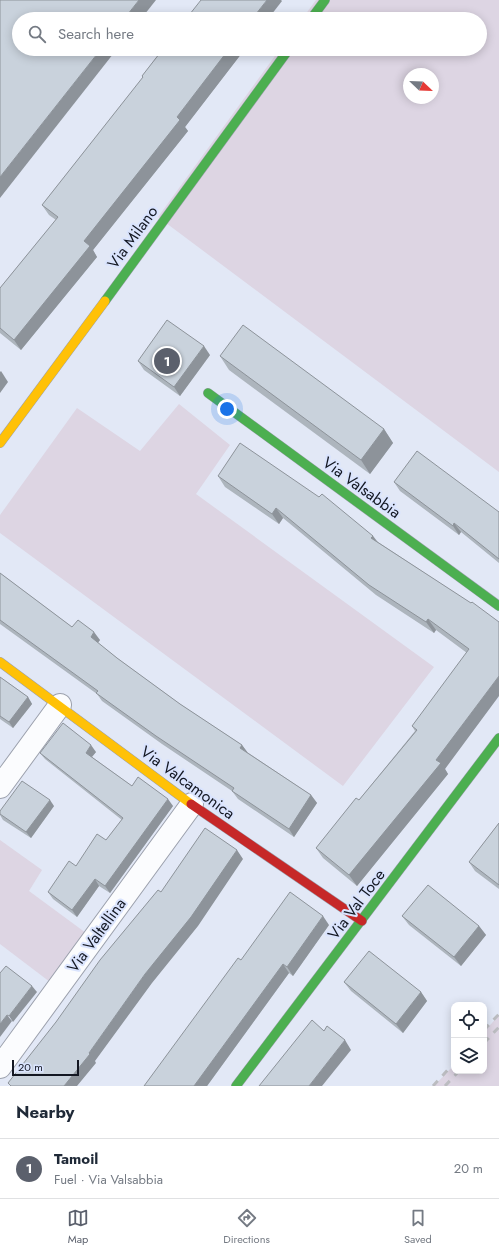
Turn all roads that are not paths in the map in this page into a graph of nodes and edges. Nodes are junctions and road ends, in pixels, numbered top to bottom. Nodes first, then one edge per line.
1 (325, 0) edge
2 (316, 12) edge
3 (284, 56) edge
4 (208, 393) dead end
5 (0, 443) edge
6 (499, 606) edge
7 (0, 662) edge
8 (60, 705) junction
9 (499, 738) edge
10 (0, 787) edge
11 (192, 804) junction
12 (362, 921) junction
13 (0, 1066) edge
14 (236, 1086) edge

1 - 2 street
3 - 5 street, Via Milano
4 - 6 street, Via Valsabbia
7 - 8 street, Via Valcamonica
8 - 10 street
8 - 11 street, Via Valcamonica
9 - 12 street, Via Val Toce
11 - 12 street, Via Valcamonica
11 - 13 street, Via Valtellina
12 - 14 street, Via Val Toce

